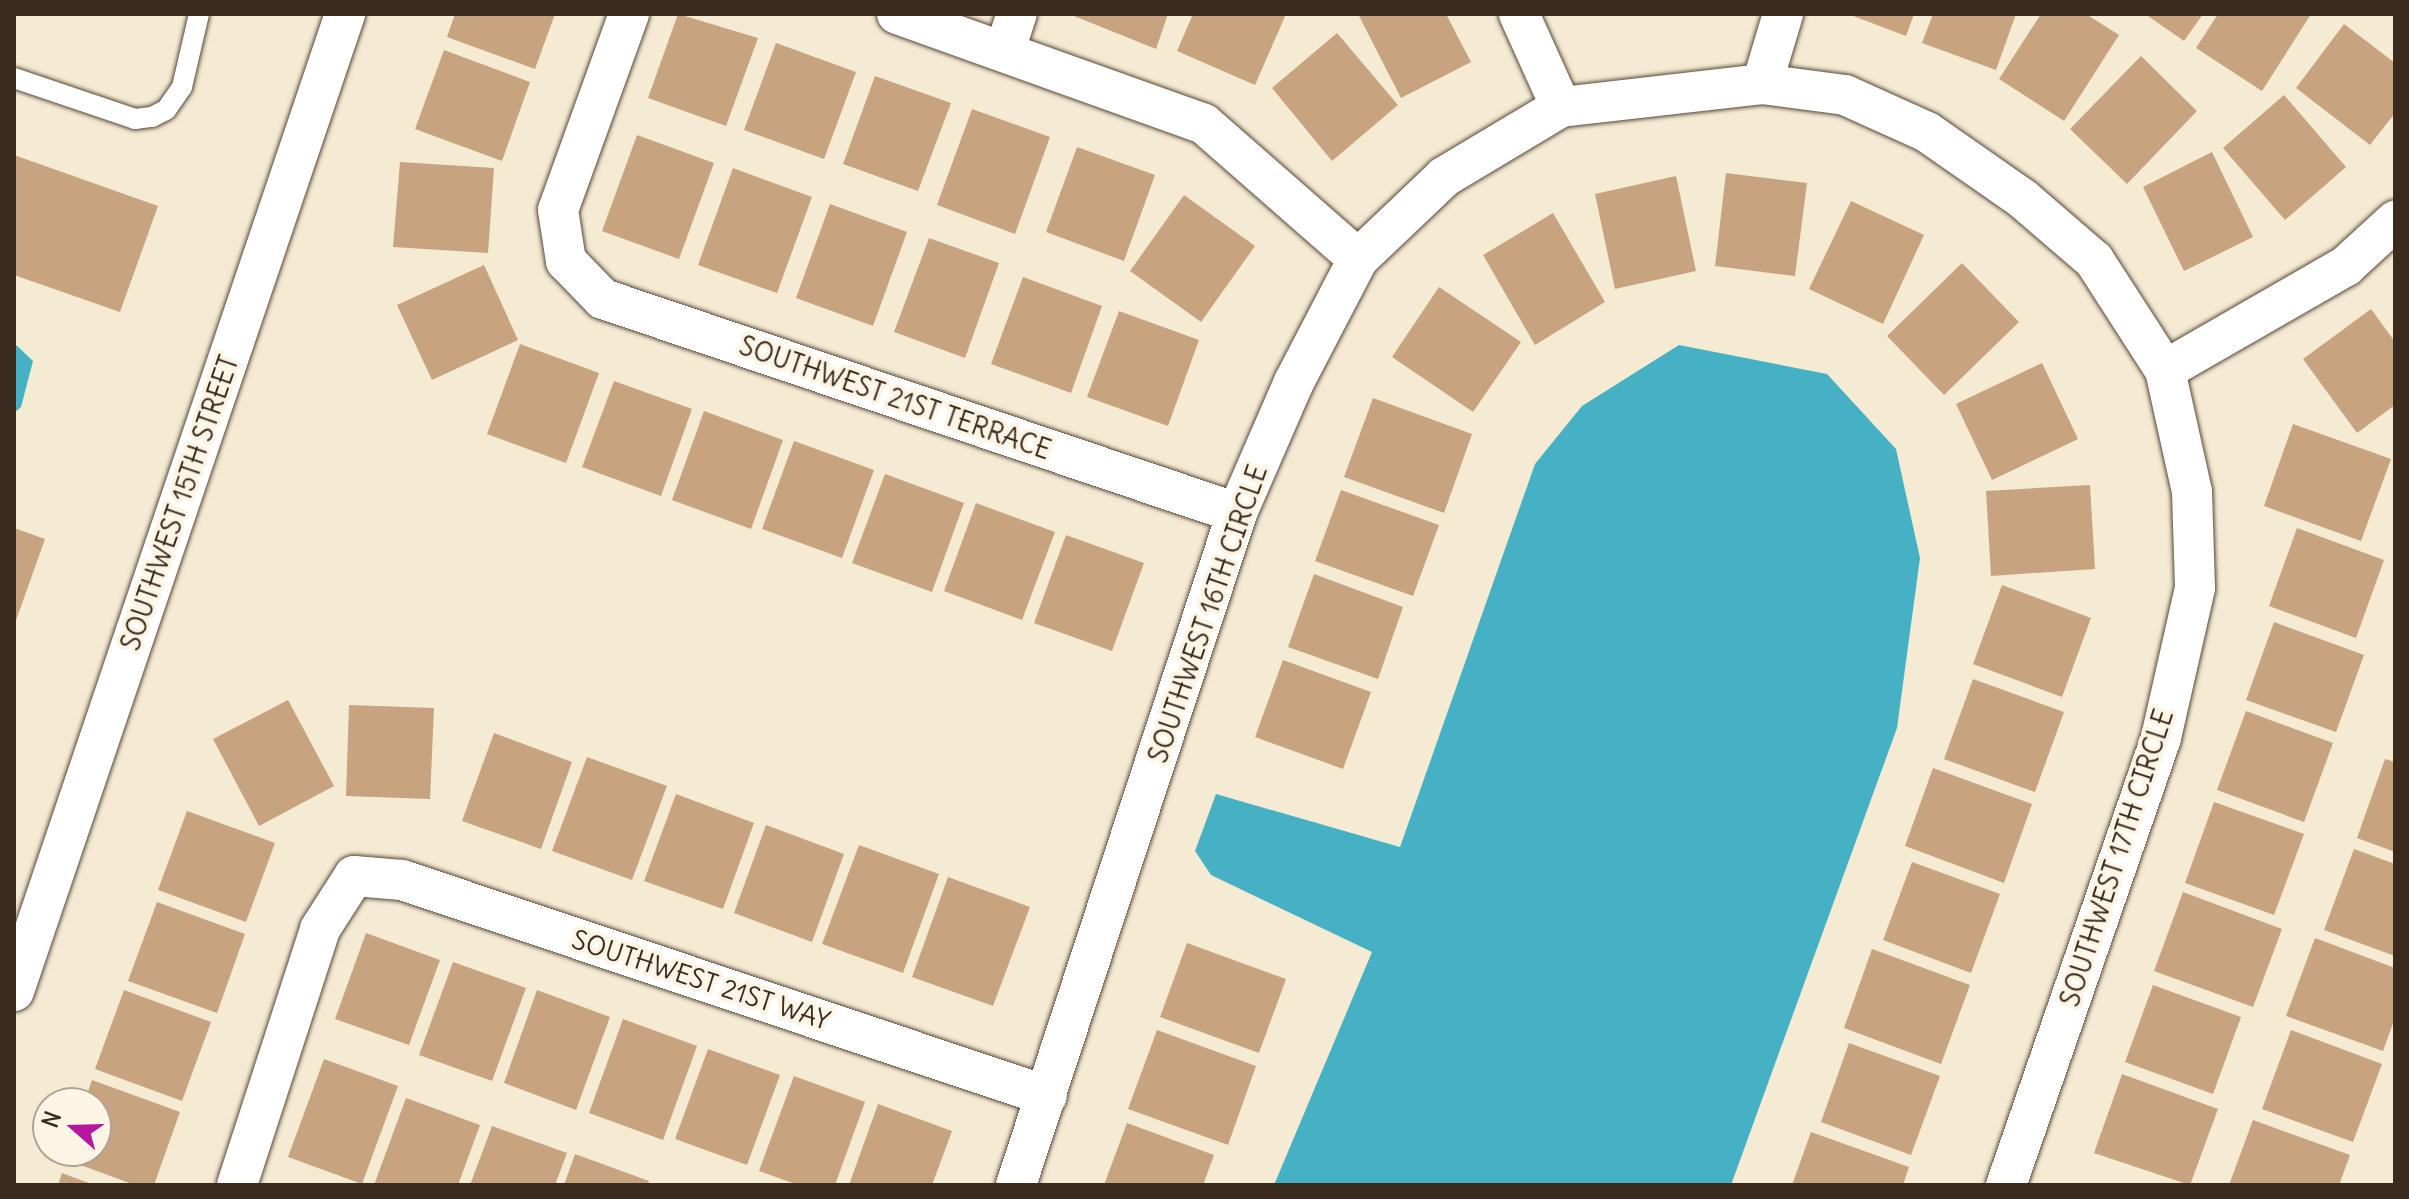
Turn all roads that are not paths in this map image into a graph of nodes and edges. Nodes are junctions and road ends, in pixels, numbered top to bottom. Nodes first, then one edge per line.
1 (345, 14) edge
2 (629, 14) edge
3 (897, 14) edge
4 (1519, 14) edge
5 (1783, 14) edge
6 (191, 16) edge
7 (1011, 32) edge
8 (14, 78) edge
9 (1762, 84) junction
10 (1561, 107) junction
11 (2395, 221) edge
12 (1358, 259) junction
13 (2165, 370) junction
14 (1237, 513) junction
15 (14, 991) edge
16 (1047, 1096) junction
17 (2019, 1182) edge
18 (237, 1185) edge
19 (1016, 1185) edge

1 - 15 street, SOUTHWEST 15TH STREET
2 - 14 street, SOUTHWEST 21ST TERRACE
3 - 7 street
4 - 10 street
5 - 9 street
6 - 8 lane
7 - 12 street
9 - 10 street, SOUTHWEST 16TH CIRCLE
9 - 13 street, SOUTHWEST 17TH CIRCLE
10 - 12 street, SOUTHWEST 16TH CIRCLE
11 - 13 street
12 - 14 street, SOUTHWEST 16TH CIRCLE
13 - 17 street, SOUTHWEST 17TH CIRCLE
14 - 16 street, SOUTHWEST 16TH CIRCLE
16 - 18 street, SOUTHWEST 21ST WAY
16 - 19 street, SOUTHWEST 16TH CIRCLE

